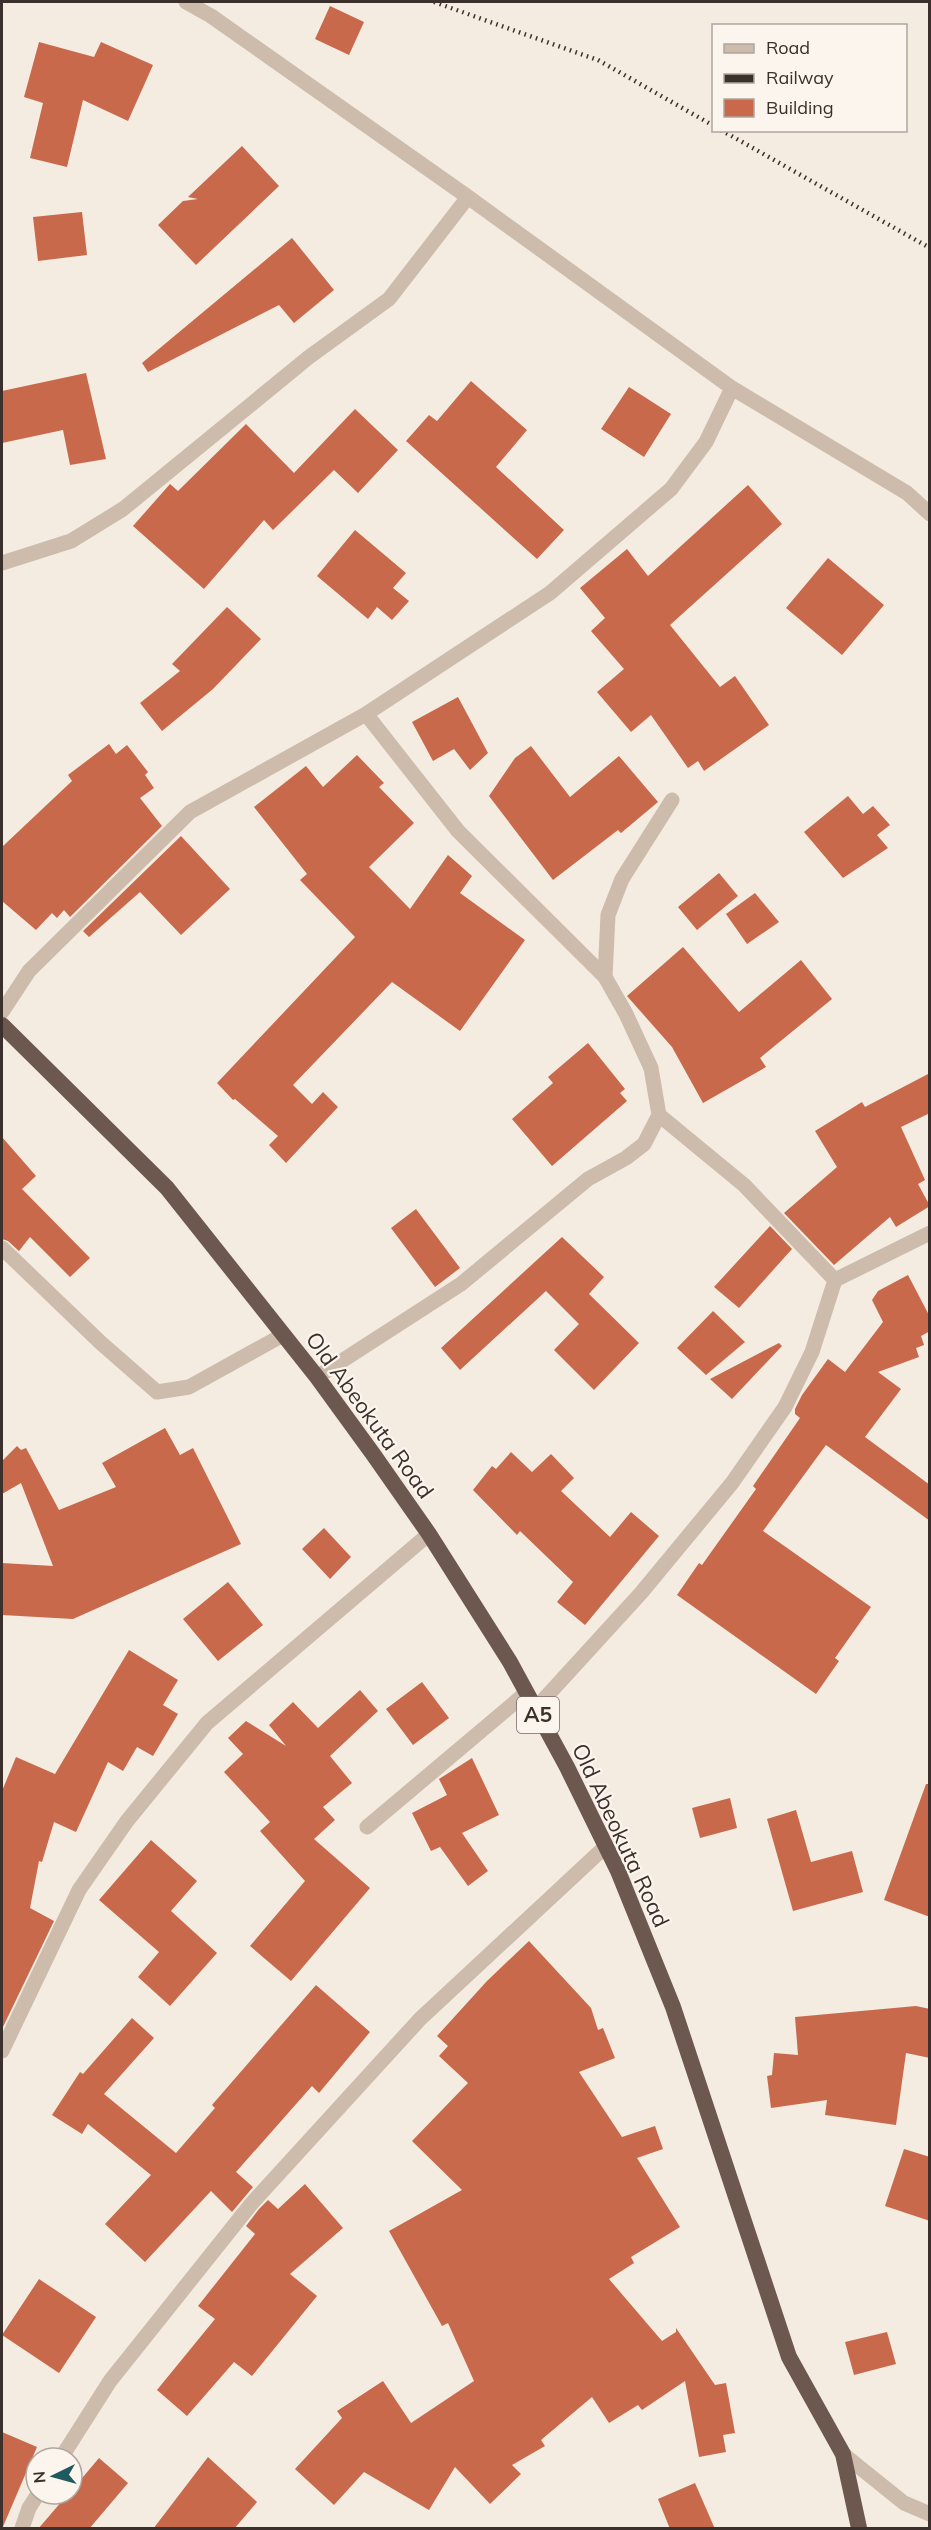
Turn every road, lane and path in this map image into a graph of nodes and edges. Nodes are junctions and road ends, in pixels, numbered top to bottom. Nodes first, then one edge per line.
1 (186, 2) edge
2 (468, 196) junction
3 (732, 387) junction
4 (930, 514) edge
5 (2, 563) edge
6 (366, 714) junction
7 (672, 800) dead end
8 (605, 977) junction
9 (2, 1012) edge
10 (2, 1025) edge
11 (659, 1115) junction
12 (930, 1233) edge
13 (2, 1248) edge
14 (835, 1280) junction
15 (283, 1335) junction
16 (317, 1377) junction
17 (429, 1534) junction
18 (526, 1693) junction
19 (535, 1709) junction
20 (367, 1827) dead end
21 (606, 1846) junction
22 (2, 2051) edge
23 (69, 2446) edge
24 (843, 2454) junction
25 (30, 2506) edge
26 (930, 2514) edge
27 (22, 2529) edge
28 (858, 2529) edge

1 - 2 street
2 - 3 street
2 - 5 street
3 - 4 street
3 - 6 street
6 - 8 street
6 - 9 street
7 - 8 street
8 - 11 street
10 - 15 highway, Old Abeokuta Road / A5
11 - 14 street
11 - 16 street
12 - 14 street
13 - 15 street
14 - 19 street
15 - 16 highway, Old Abeokuta Road / A5
16 - 17 highway, Old Abeokuta Road / A5
17 - 18 highway, Old Abeokuta Road / A5
17 - 22 street
18 - 19 highway, Old Abeokuta Road / A5
18 - 20 street
19 - 21 highway, Old Abeokuta Road / A5
21 - 23 street
21 - 24 highway, Old Abeokuta Road / A5
24 - 26 street
24 - 28 highway, Old Abeokuta Road / A5
25 - 27 street

